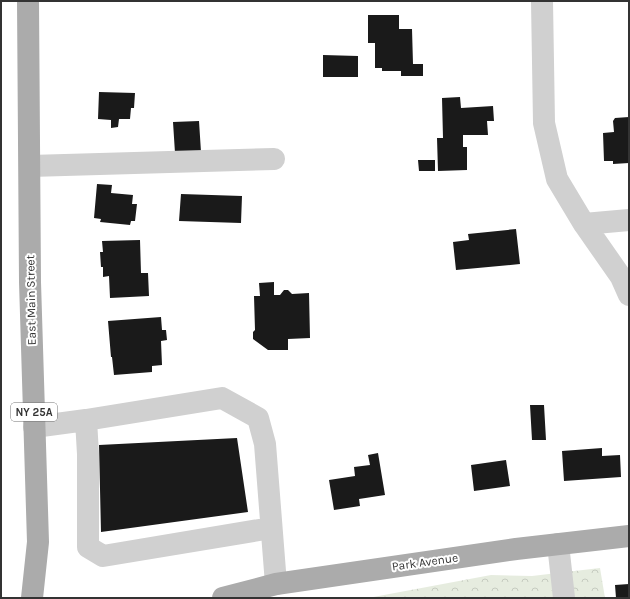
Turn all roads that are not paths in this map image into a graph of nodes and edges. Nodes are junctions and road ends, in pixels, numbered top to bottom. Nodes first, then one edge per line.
1 (28, 1) edge
2 (542, 1) edge
3 (274, 159) dead end
4 (30, 166) junction
5 (629, 220) edge
6 (584, 224) junction
7 (629, 295) edge
8 (86, 420) junction
9 (34, 427) junction
10 (271, 528) junction
11 (629, 536) edge
12 (558, 544) junction
13 (276, 584) junction
14 (32, 598) edge
15 (223, 598) edge
16 (564, 598) edge

1 - 4 main road, East Main Street / NY 25A
2 - 6 street
3 - 4 street
4 - 9 main road, East Main Street / NY 25A
5 - 6 street
6 - 7 street
8 - 9 street
8 - 10 street
8 - 10 street
9 - 14 main road, East Main Street / NY 25A
10 - 13 street
11 - 12 main road, Park Avenue
12 - 13 main road, Park Avenue
12 - 16 street
13 - 15 main road, Park Avenue

